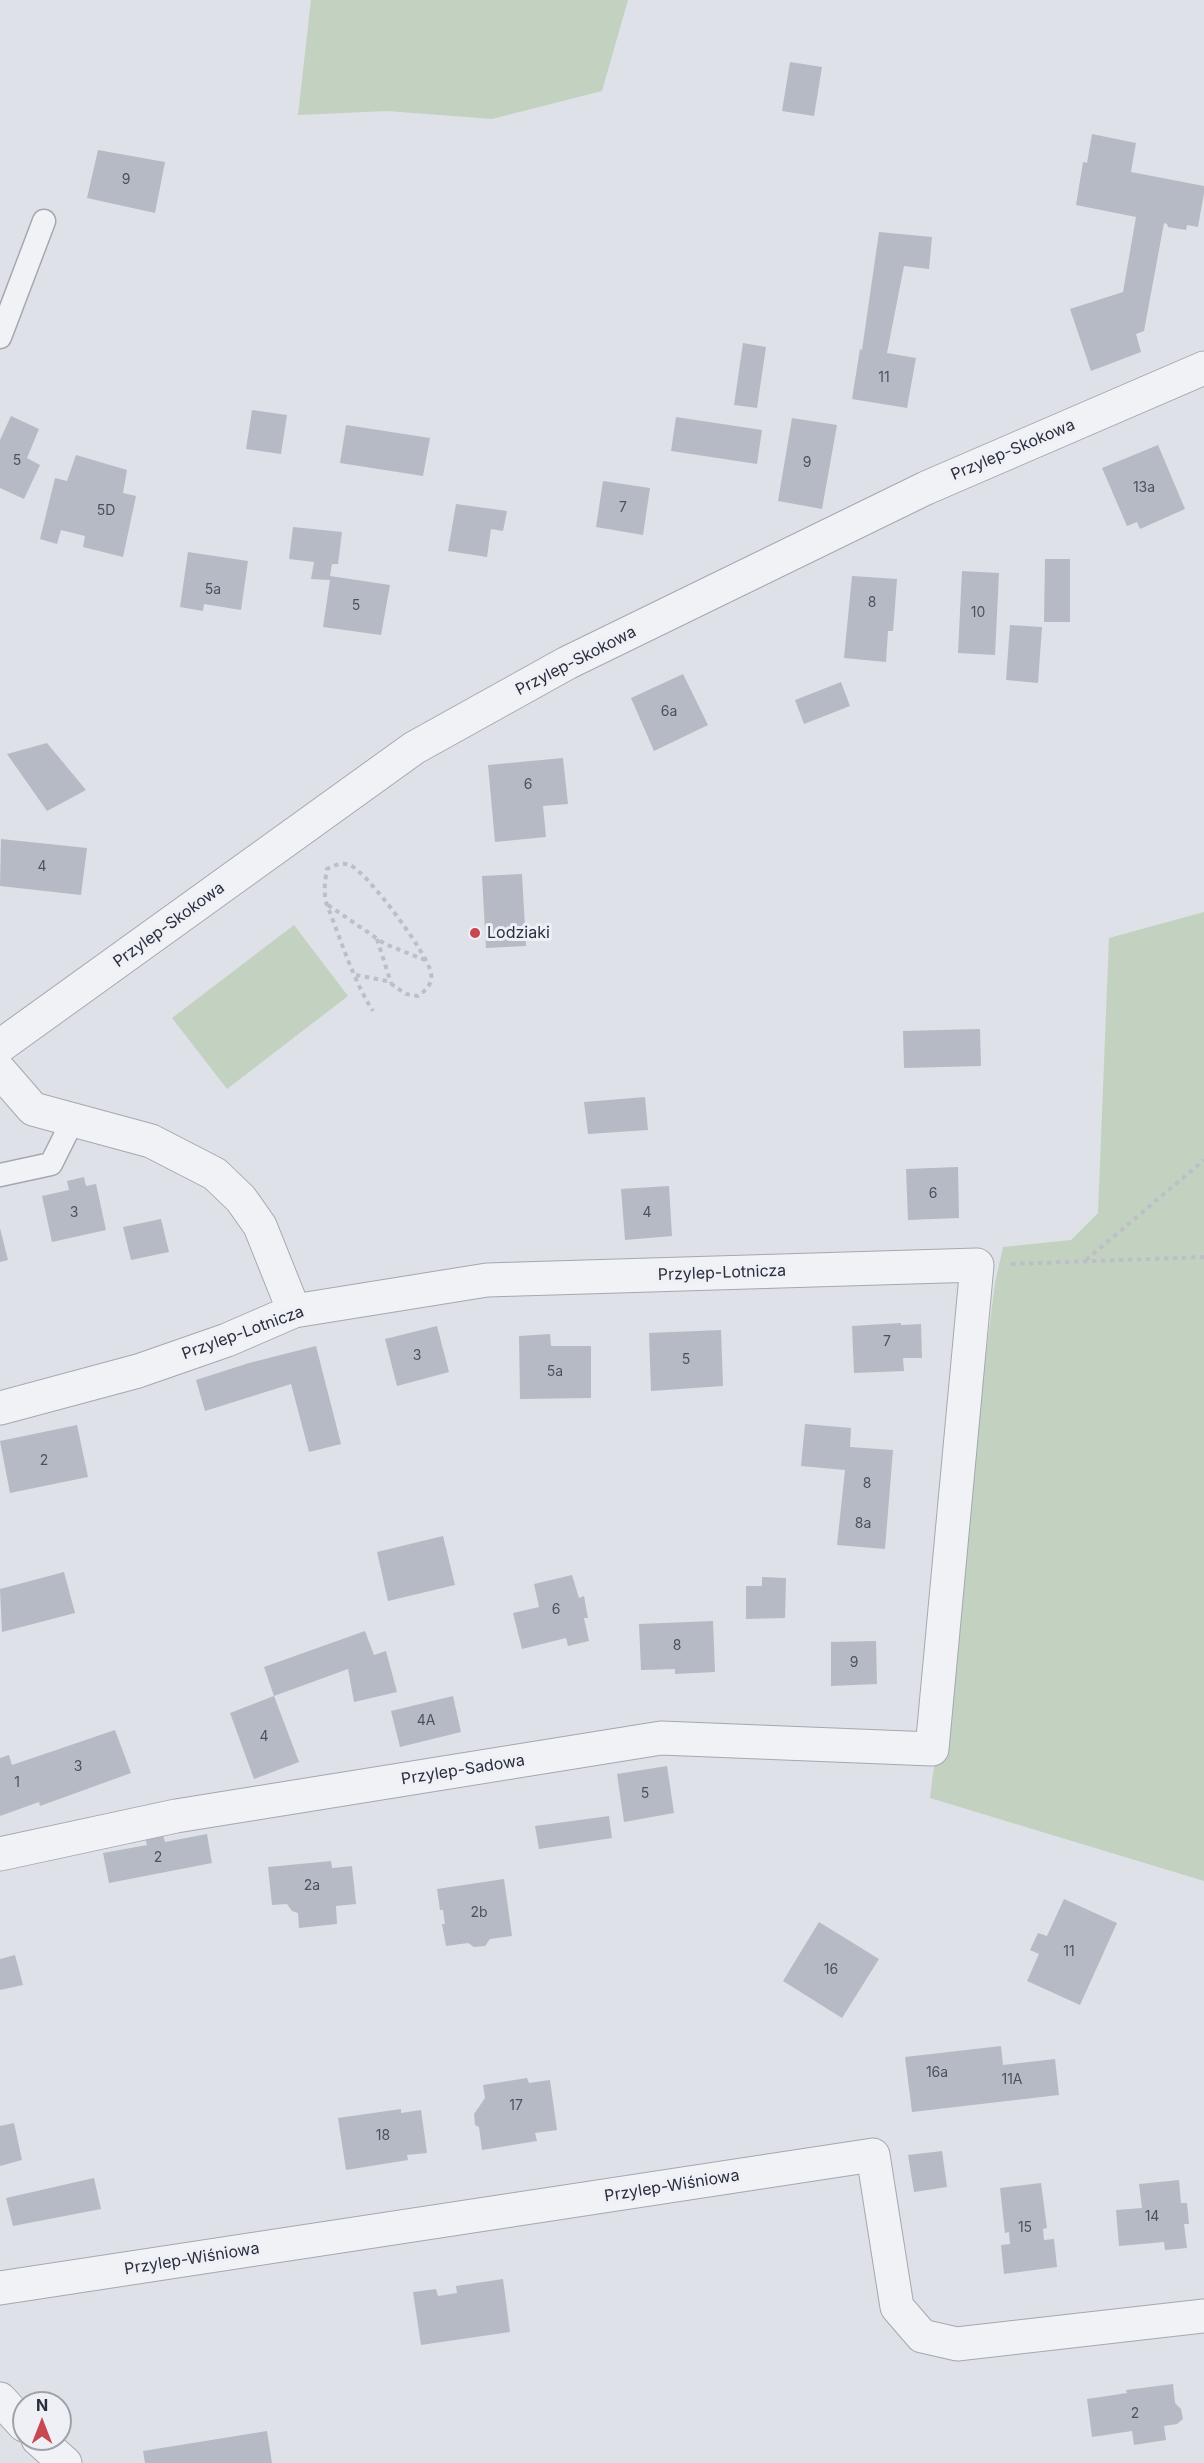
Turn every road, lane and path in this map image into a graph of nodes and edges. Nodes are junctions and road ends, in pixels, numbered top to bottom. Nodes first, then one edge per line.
1 (44, 221) dead end
2 (0, 337) edge
3 (1204, 368) edge
4 (327, 905) junction
5 (377, 938) junction
6 (426, 960) junction
7 (356, 975) junction
8 (391, 983) junction
9 (373, 1011) dead end
10 (0, 1046) edge
11 (0, 1071) edge
12 (73, 1120) junction
13 (1204, 1160) edge
14 (0, 1175) edge
15 (1204, 1257) edge
16 (1084, 1262) junction
17 (977, 1265) junction
18 (294, 1311) junction
19 (0, 1408) edge
20 (0, 1854) edge
21 (0, 2288) edge
22 (1204, 2316) edge
23 (0, 2399) edge
24 (12, 2412) edge
25 (52, 2451) edge
26 (65, 2463) edge

1 - 2 lane
3 - 10 street, Przylep-Skokowa
4 - 5 path
4 - 6 path
4 - 7 path
5 - 6 path
5 - 8 path
6 - 8 path
7 - 8 path
7 - 9 path
11 - 12 street
12 - 14 lane
12 - 18 street
13 - 16 path
15 - 16 path
16 - 17 path
17 - 18 street, Przylep-Lotnicza
17 - 20 street, Przylep-Sadowa
18 - 19 street, Przylep-Lotnicza
21 - 22 street, Przylep-Wiśniowa
23 - 24 street
25 - 26 street

